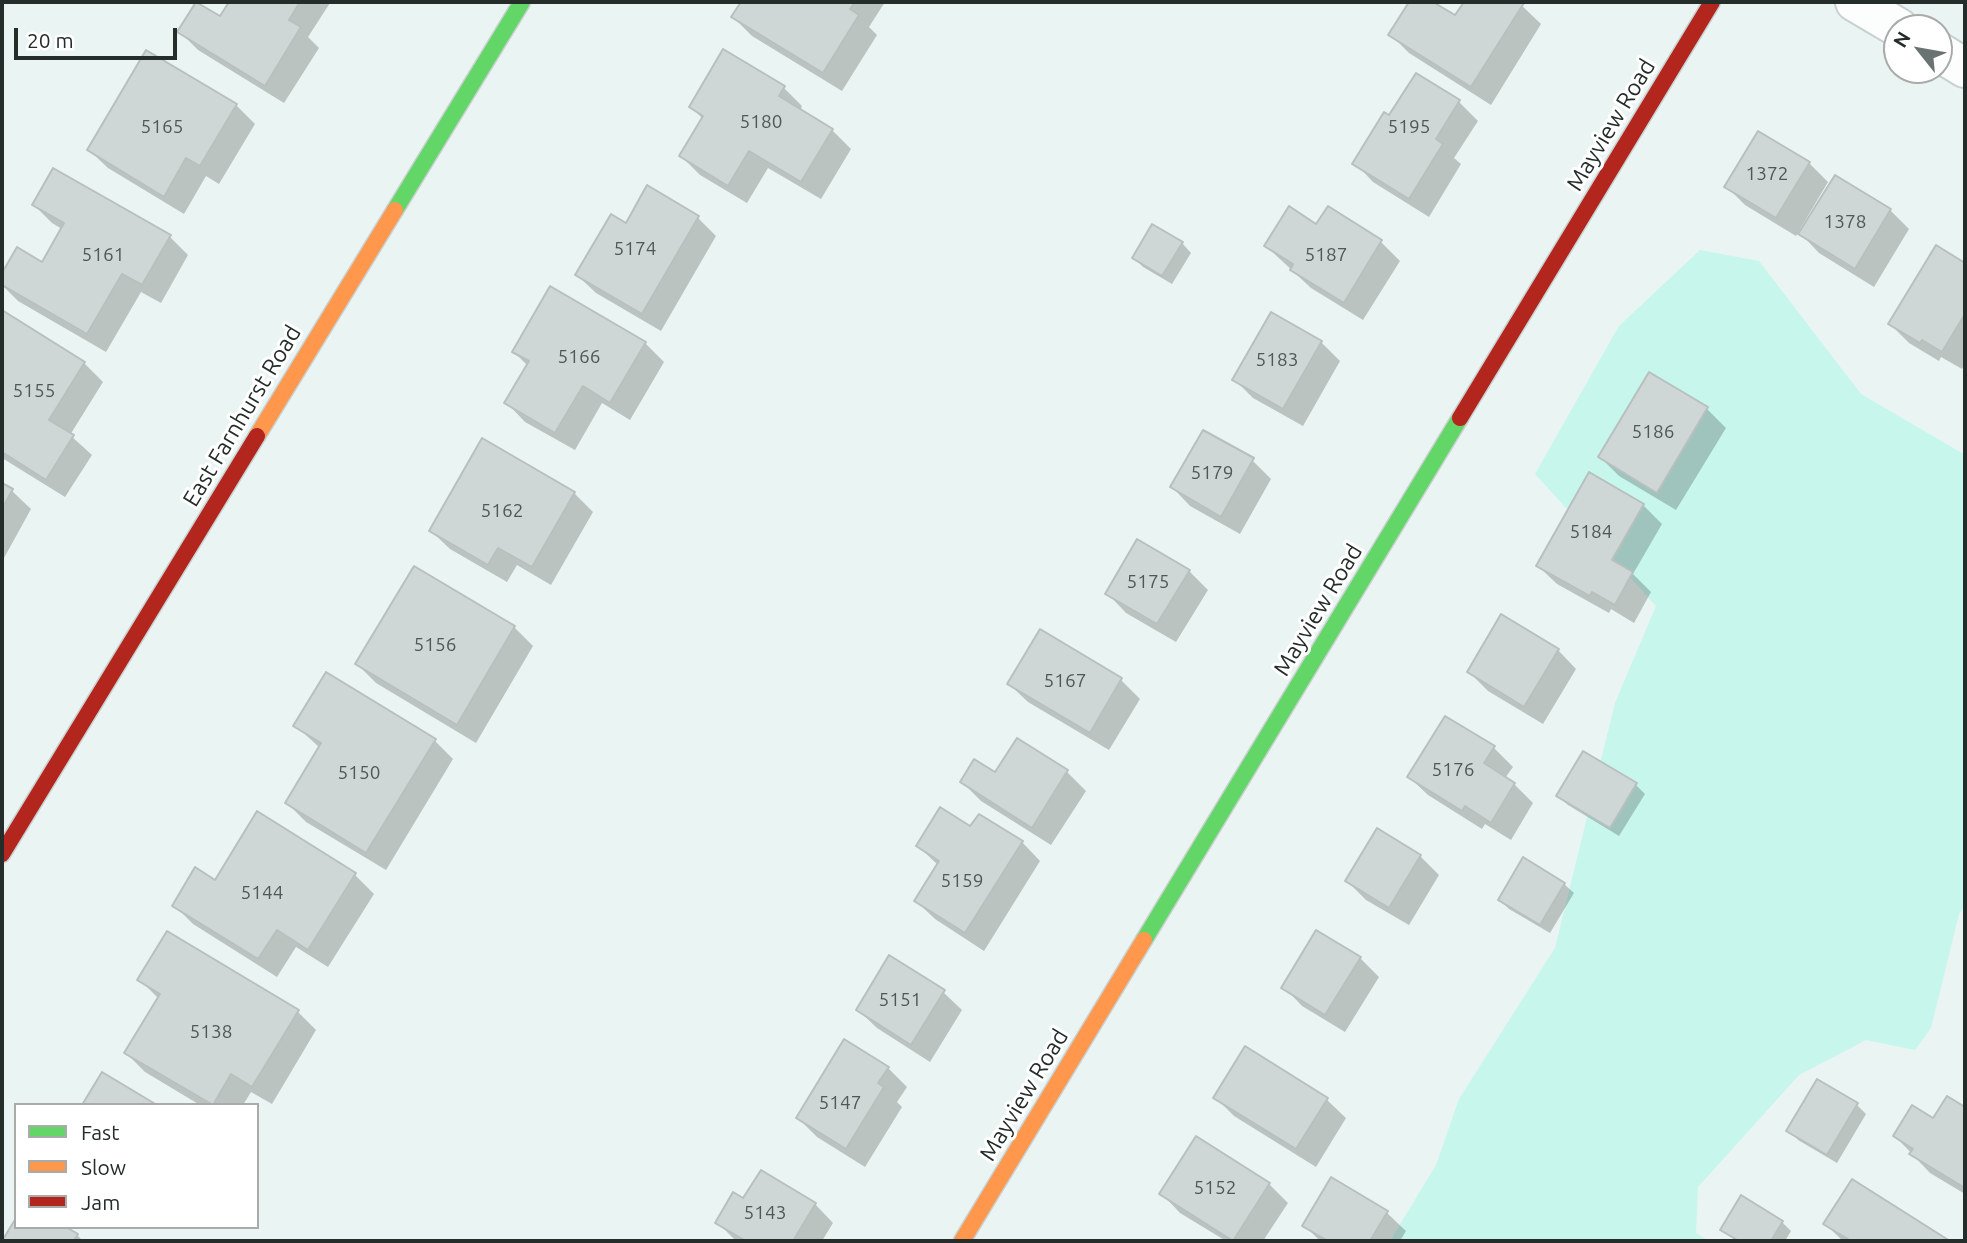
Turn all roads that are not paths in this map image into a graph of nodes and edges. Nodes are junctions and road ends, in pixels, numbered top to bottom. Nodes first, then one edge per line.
1 (522, 2) edge
2 (1712, 2) edge
3 (1855, 2) edge
4 (1883, 19) edge
5 (2, 854) edge
6 (962, 1241) edge

1 - 5 street, East Farnhurst Road
2 - 6 street, Mayview Road
3 - 4 street

